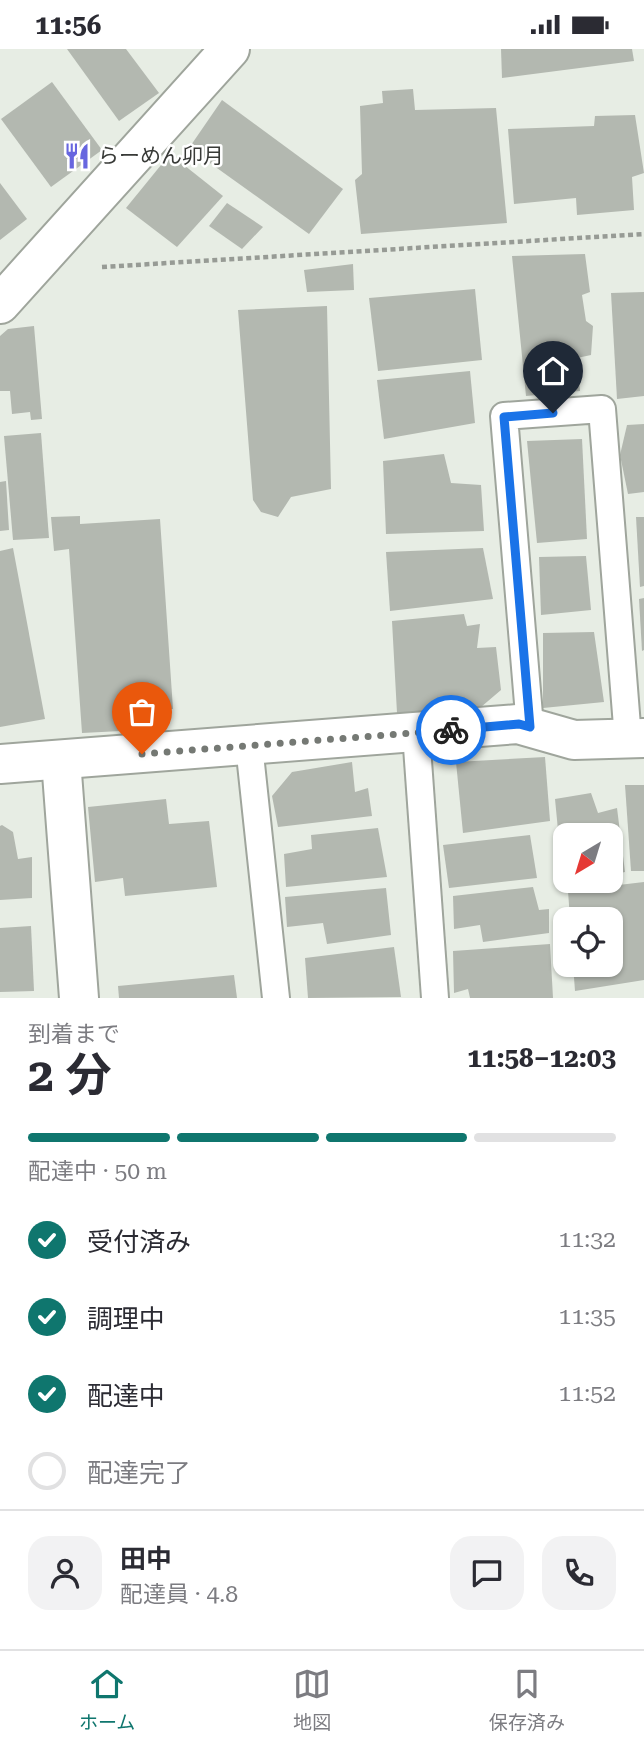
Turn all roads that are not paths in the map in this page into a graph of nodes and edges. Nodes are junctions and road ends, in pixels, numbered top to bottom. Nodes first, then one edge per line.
1 (230, 49) edge
2 (0, 304) edge
3 (530, 727) junction
4 (416, 733) junction
5 (636, 739) edge
6 (249, 745) junction
7 (61, 760) junction
8 (0, 764) edge
9 (79, 998) edge
10 (276, 998) edge
11 (435, 998) edge

1 - 2 street
3 - 4 street
3 - 5 street
3 - 5 lane
4 - 6 street
4 - 11 lane
6 - 7 street
6 - 10 lane
7 - 8 street
7 - 9 street

